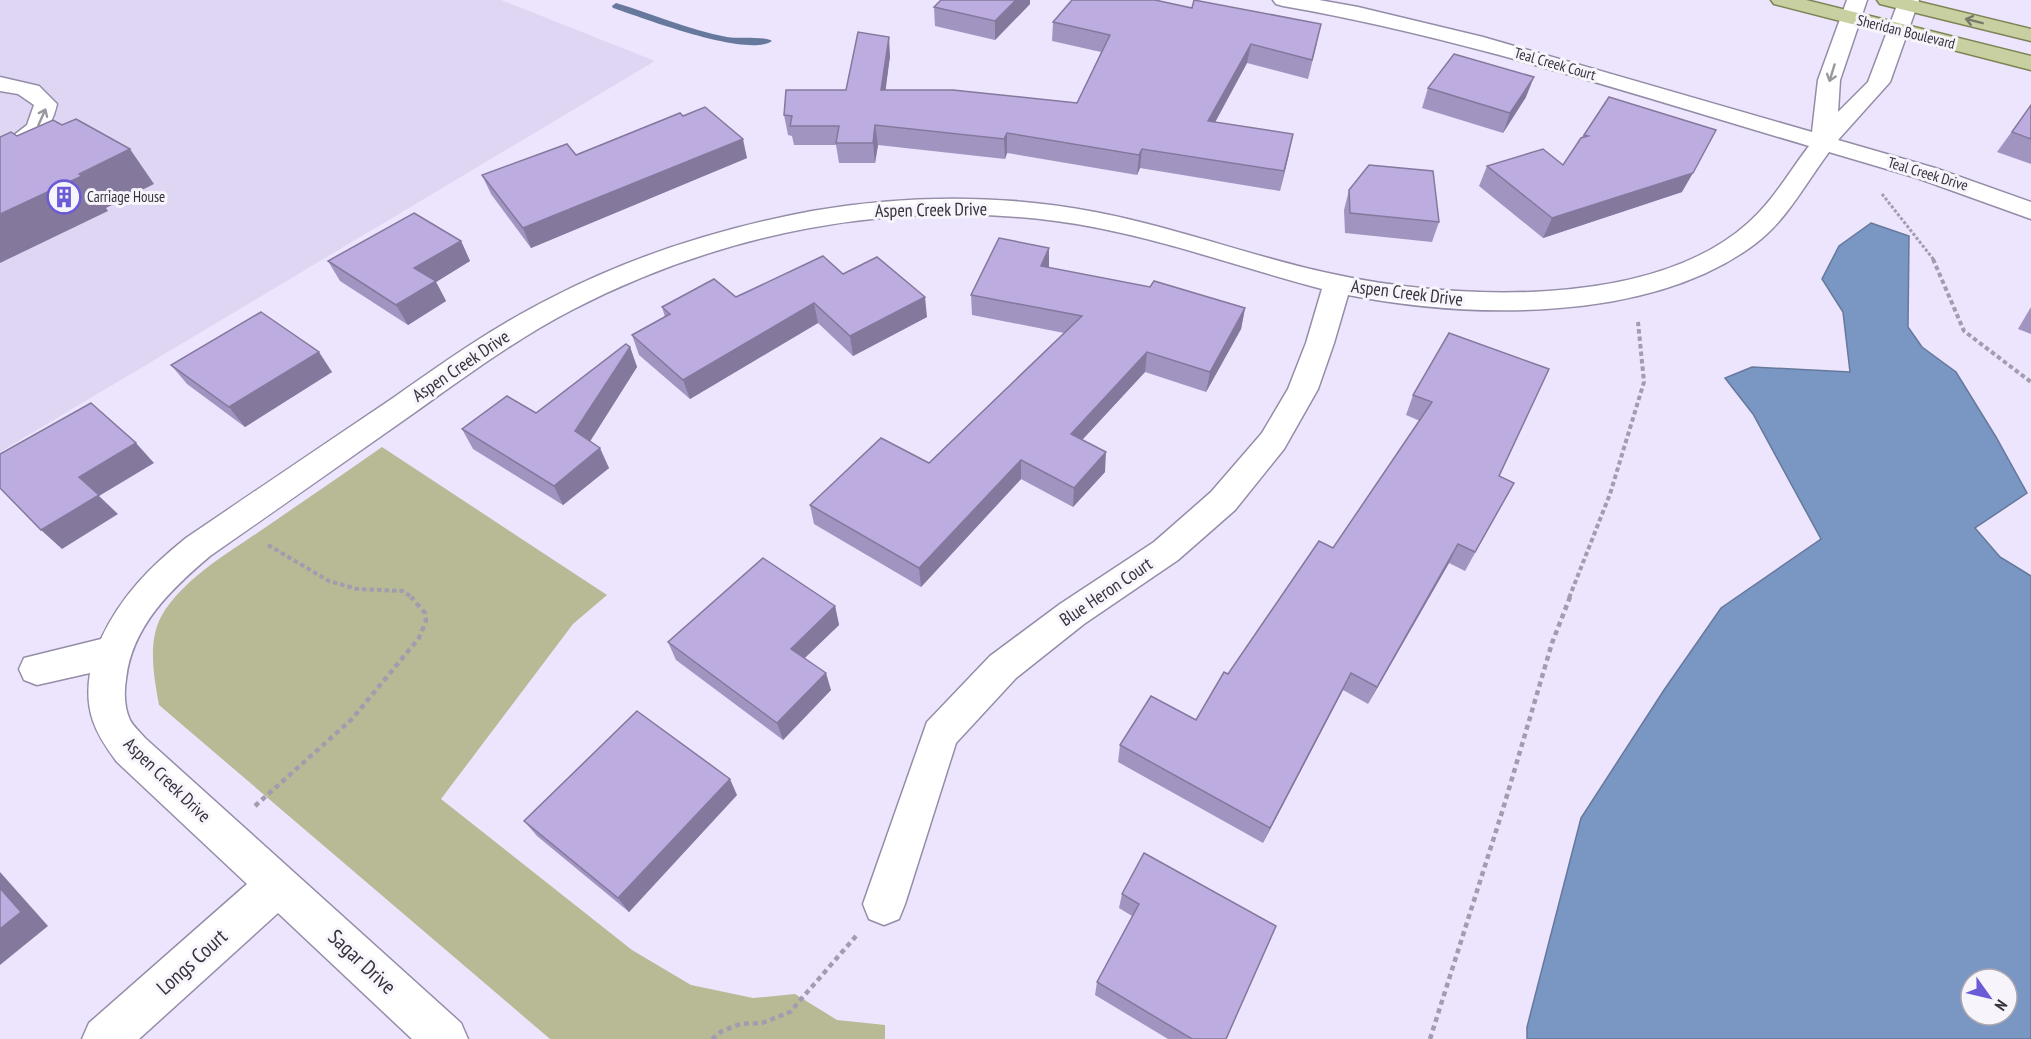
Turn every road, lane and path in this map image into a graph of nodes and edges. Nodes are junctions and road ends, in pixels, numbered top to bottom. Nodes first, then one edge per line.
1 (1283, 0) edge
2 (1781, 0) edge
3 (1901, 2) edge
4 (1854, 9) edge
5 (1898, 30) junction
6 (2031, 35) edge
7 (2031, 63) edge
8 (0, 84) edge
9 (1823, 143) junction
10 (1862, 154) junction
11 (0, 155) edge
12 (2031, 211) edge
13 (1337, 284) junction
14 (1638, 322) dead end
15 (2031, 382) edge
16 (234, 522) junction
17 (112, 652) junction
18 (37, 669) dead end
19 (222, 833) junction
20 (278, 885) junction
21 (884, 904) joint
22 (105, 1039) edge
23 (446, 1039) edge
24 (712, 1039) edge
25 (1430, 1039) edge

1 - 9 street, Teal Creek Court
2 - 4 main road, Sheridan Boulevard
3 - 5 street, Aspen Creek Drive
6 -> 3 main road, Sheridan Boulevard
4 - 5 main road, Sheridan Boulevard
4 -> 9 street, Aspen Creek Drive
5 - 7 main road, Sheridan Boulevard
5 - 9 street, Aspen Creek Drive
11 -> 8 street
9 - 10 street, Teal Creek Drive
9 - 13 street, Aspen Creek Drive
10 - 12 street, Teal Creek Drive
10 - 15 path
13 - 16 street, Aspen Creek Drive
13 - 21 street, Blue Heron Court
14 - 25 path
16 - 17 street, Aspen Creek Drive
16 - 19 path
17 - 18 street
17 - 19 street, Aspen Creek Drive
19 - 20 street, Aspen Creek Drive
20 - 22 street, Longs Court
20 - 23 street, Sagar Drive
21 - 24 path

